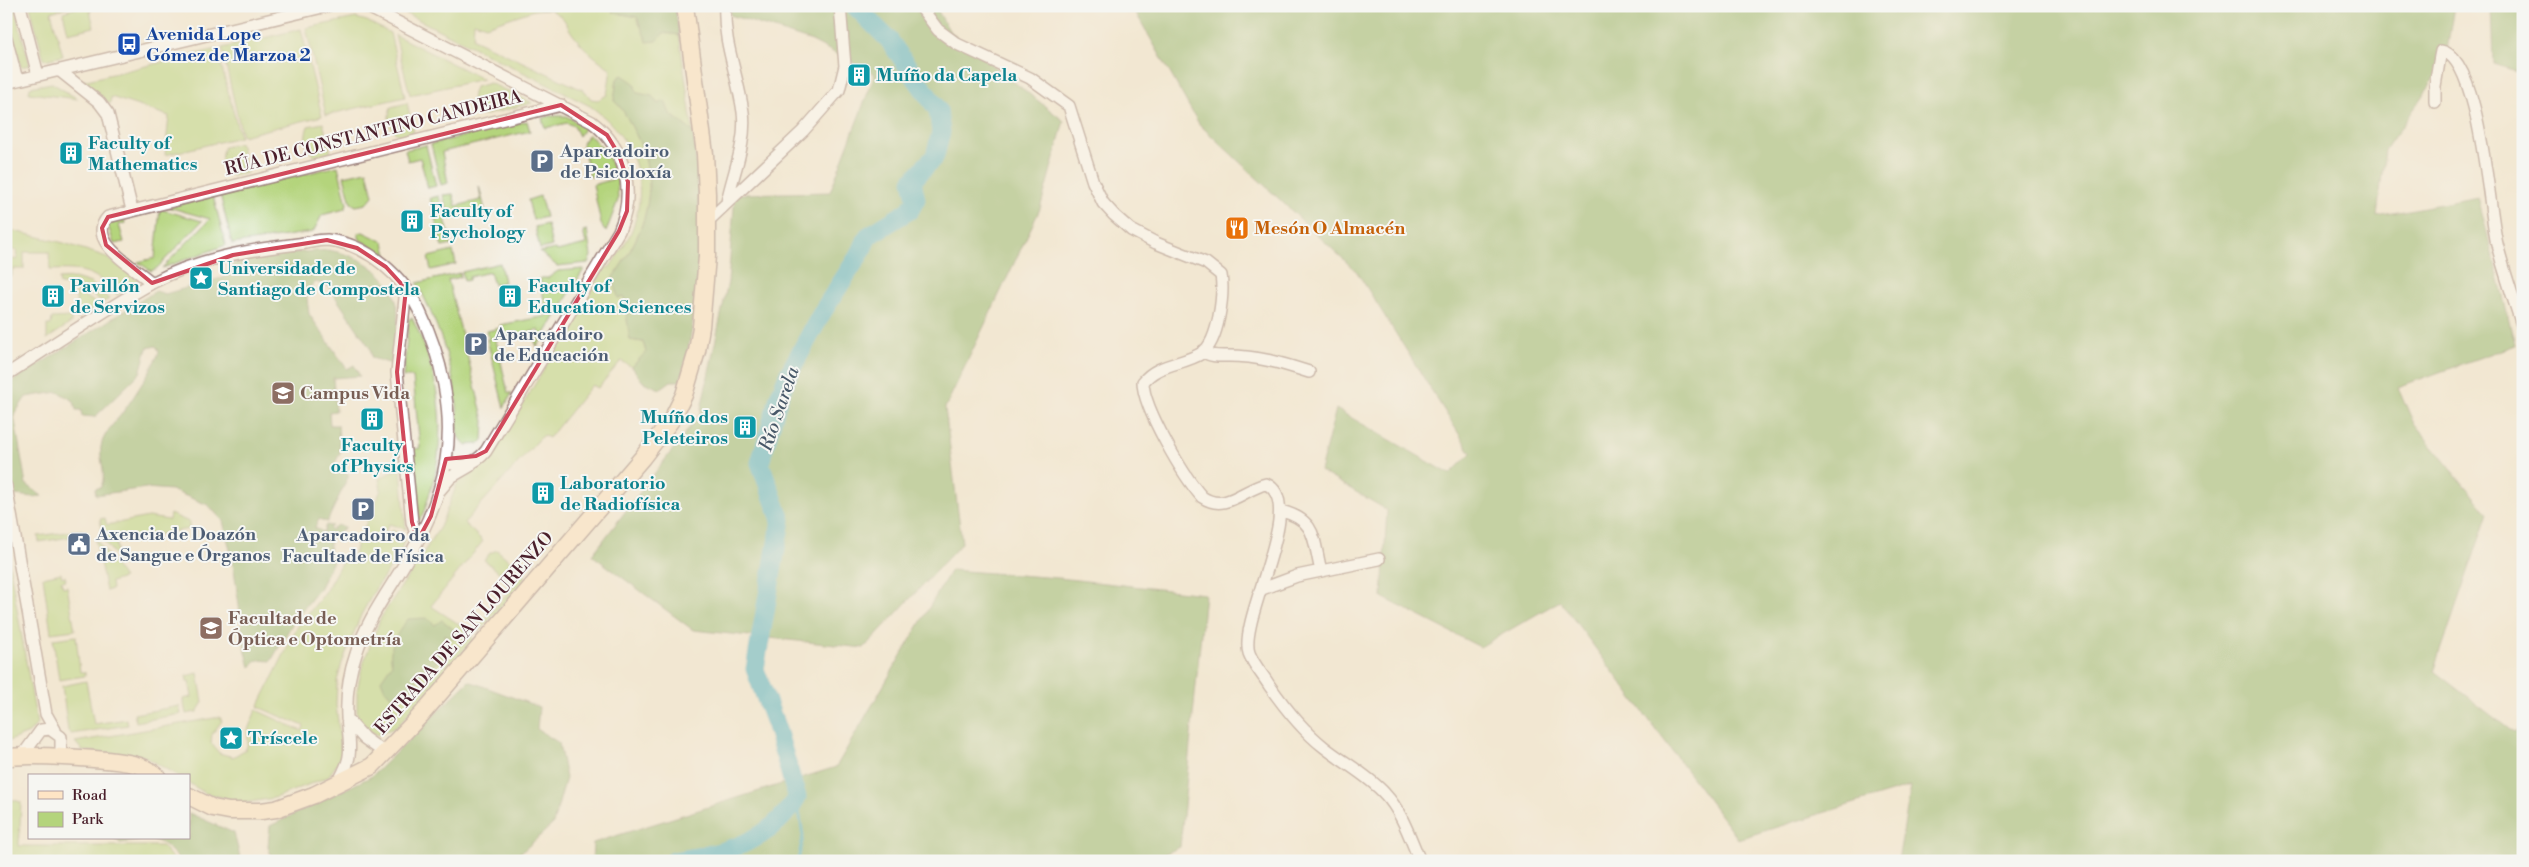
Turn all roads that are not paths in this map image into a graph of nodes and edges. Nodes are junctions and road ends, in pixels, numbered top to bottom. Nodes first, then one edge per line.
1 (20, 6) edge
2 (327, 6) edge
3 (366, 6) edge
4 (685, 6) edge
5 (725, 6) edge
6 (920, 6) edge
7 (839, 8) edge
8 (6, 38) edge
9 (60, 70) junction
10 (38, 75) junction
11 (12, 82) edge
12 (2435, 102) dead end
13 (561, 105) junction
14 (727, 202) junction
15 (132, 210) junction
16 (708, 221) junction
17 (152, 283) junction
18 (406, 288) junction
19 (2523, 328) edge
20 (1203, 351) junction
21 (1309, 372) dead end
22 (6, 375) edge
23 (486, 450) junction
24 (446, 459) junction
25 (478, 461) junction
26 (6, 486) edge
27 (439, 492) junction
28 (1281, 511) junction
29 (418, 540) junction
30 (1379, 560) dead end
31 (1321, 571) junction
32 (1262, 588) junction
33 (46, 714) junction
34 (347, 719) junction
35 (55, 730) junction
36 (37, 733) junction
37 (364, 738) junction
38 (349, 754) junction
39 (10, 757) edge
40 (37, 757) junction
41 (61, 758) junction
42 (382, 758) junction
43 (366, 770) junction
44 (153, 774) edge
45 (338, 783) junction
46 (190, 796) edge
47 (1420, 861) edge

1 - 10 street
2 - 9 street
3 - 13 street
4 - 16 street, ESTRADA DE SAN LOURENZO
5 - 14 street
6 - 20 street
7 - 14 street
8 - 11 street
9 - 10 street
9 - 15 street
10 - 11 street
12 - 19 street
13 - 15 street, RÚA DE CONSTANTINO CANDEIRA
13 - 23 street
14 - 16 street
15 - 17 street, RÚA DE CONSTANTINO CANDEIRA
16 - 42 street, ESTRADA DE SAN LOURENZO
17 - 18 street
17 - 22 street
18 - 24 street
18 - 29 street
20 - 21 street
20 - 28 street
23 - 24 street
23 - 25 street
24 - 25 street
24 - 27 street
25 - 27 street
26 - 33 street
27 - 29 street
28 - 31 street
28 - 32 street
29 - 34 street
30 - 31 street
31 - 32 street
32 - 47 street
33 - 35 street
33 - 36 street
34 - 37 street
34 - 38 street
35 - 36 street
35 - 41 street
36 - 39 street
36 - 40 street
37 - 38 street
37 - 42 street
38 - 43 street
38 - 45 street
39 - 40 street
40 - 41 street
41 - 44 street
42 - 43 street, ESTRADA DE SAN LOURENZO
43 - 45 street, ESTRADA DE SAN LOURENZO
45 - 46 street, ESTRADA DE SAN LOURENZO

